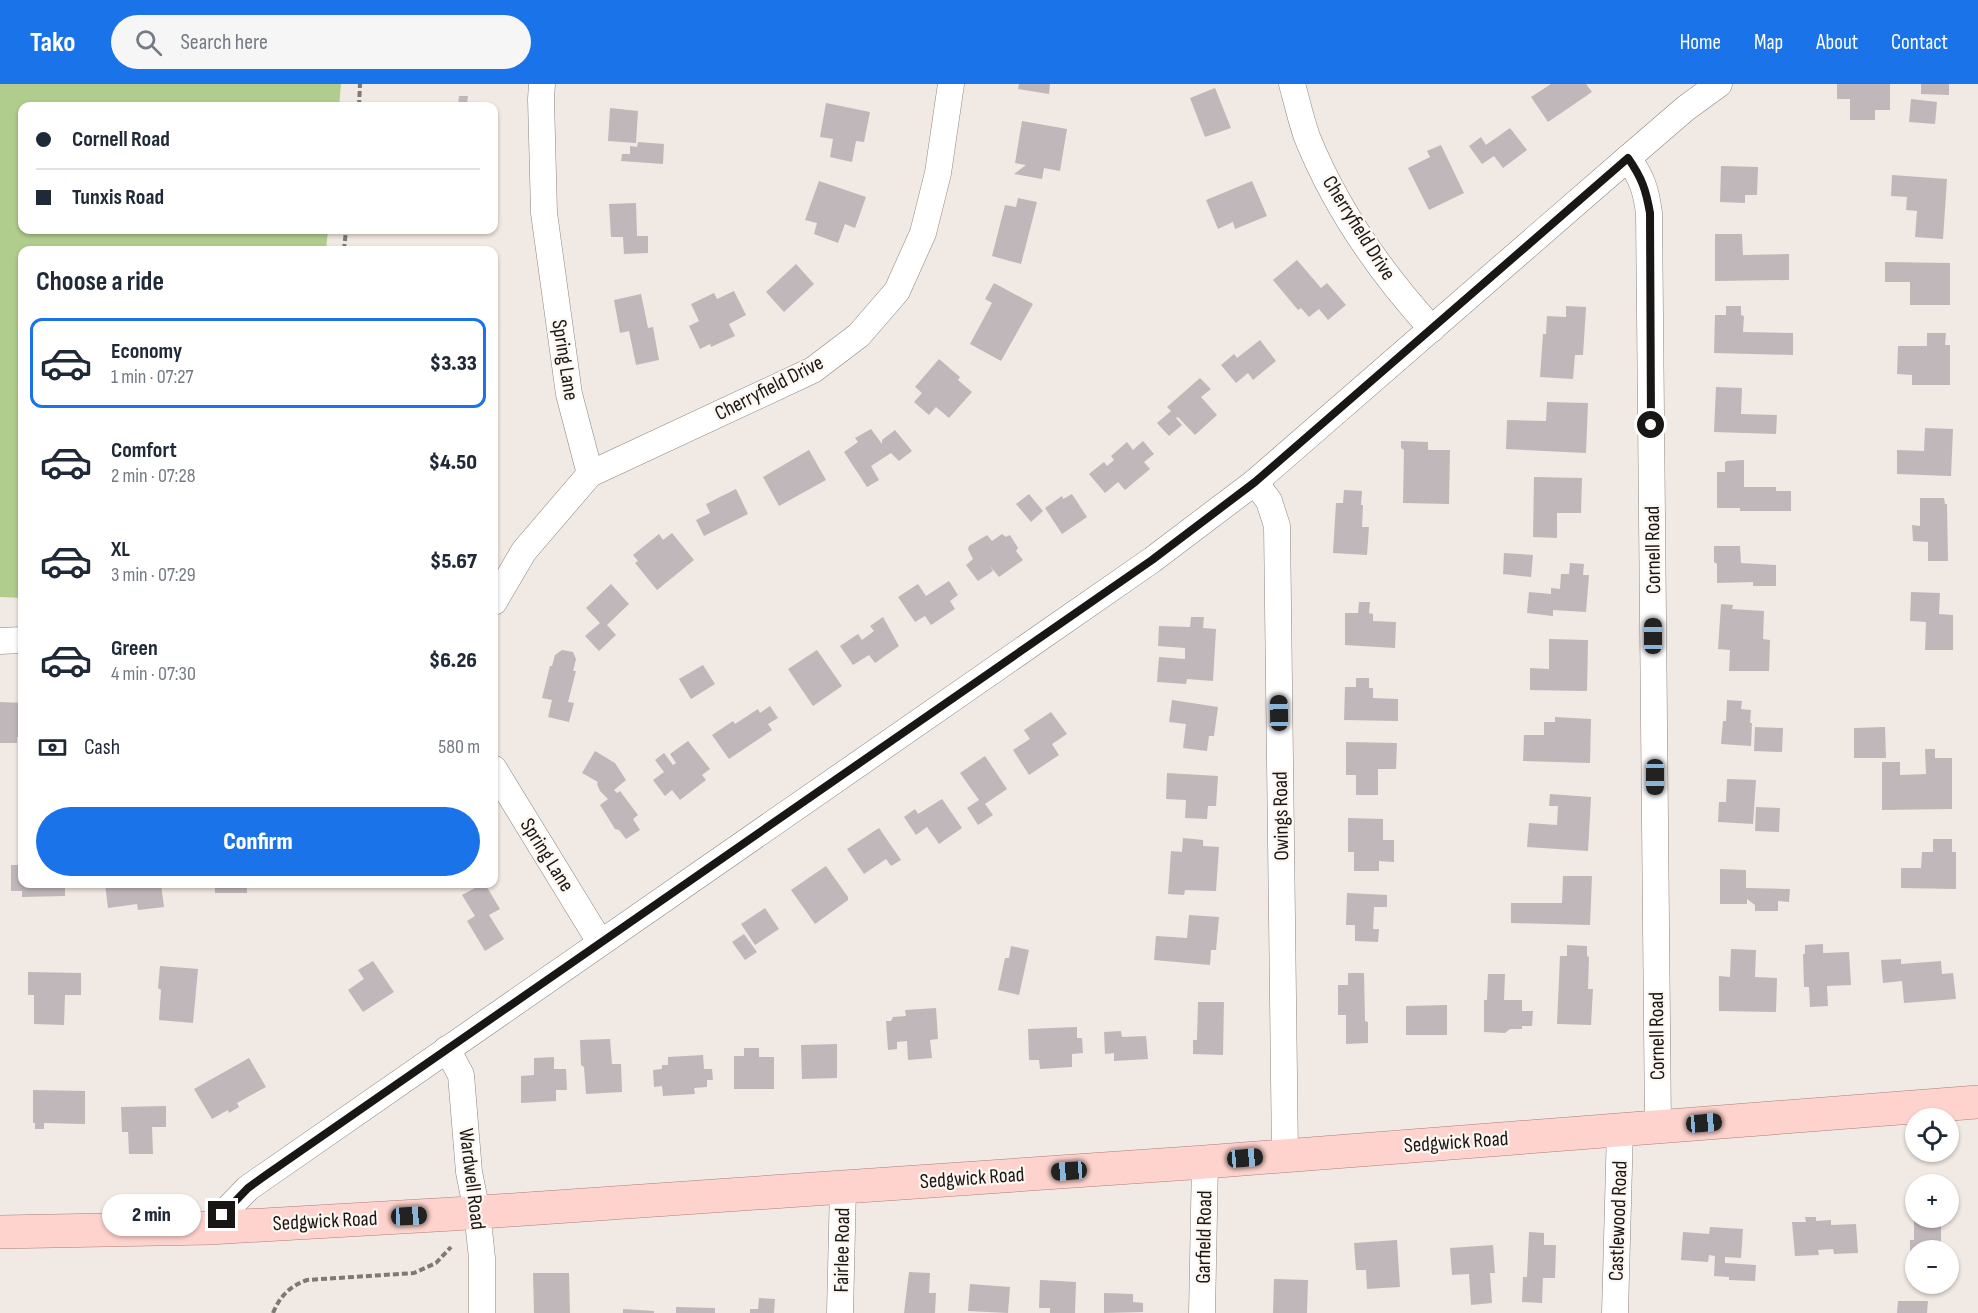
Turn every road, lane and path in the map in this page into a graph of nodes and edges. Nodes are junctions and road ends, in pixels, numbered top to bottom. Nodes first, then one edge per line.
1 (360, 84) edge
2 (542, 84) edge
3 (951, 84) edge
4 (1292, 84) edge
5 (1719, 84) edge
6 (359, 102) edge
7 (1628, 158) junction
8 (1432, 329) junction
9 (590, 474) junction
10 (1255, 482) junction
11 (498, 595) edge
12 (18, 640) edge
13 (0, 641) edge
14 (498, 776) edge
15 (600, 942) junction
16 (447, 1049) junction
17 (1978, 1102) edge
18 (1658, 1127) junction
19 (1620, 1129) junction
20 (1285, 1155) junction
21 (1205, 1162) junction
22 (843, 1187) junction
23 (477, 1212) junction
24 (209, 1228) junction
25 (0, 1232) edge
26 (452, 1247) dead end
27 (273, 1313) edge
28 (482, 1313) edge
29 (840, 1313) edge
30 (1202, 1313) edge
31 (1615, 1313) edge

1 - 6 path
2 - 9 street, Spring Lane
3 - 9 street, Cherryfield Drive
4 - 8 street, Cherryfield Drive
5 - 7 street
7 - 8 street
7 - 18 street, Cornell Road
8 - 10 street
9 - 11 street
10 - 15 street
10 - 20 street, Owings Road
12 - 13 street
14 - 15 street, Spring Lane
15 - 16 street
16 - 23 street, Wardwell Road
16 - 24 street
17 - 18 main road, Sedgwick Road
18 - 19 main road, Sedgwick Road
19 - 20 main road, Sedgwick Road
19 - 31 street, Castlewood Road
20 - 21 main road, Sedgwick Road
21 - 22 main road, Sedgwick Road
21 - 30 street, Garfield Road
22 - 23 main road, Sedgwick Road
22 - 29 street, Fairlee Road
23 - 24 main road, Sedgwick Road
23 - 28 street, Wardwell Road
24 - 25 main road, Sedgwick Road
26 - 27 path

